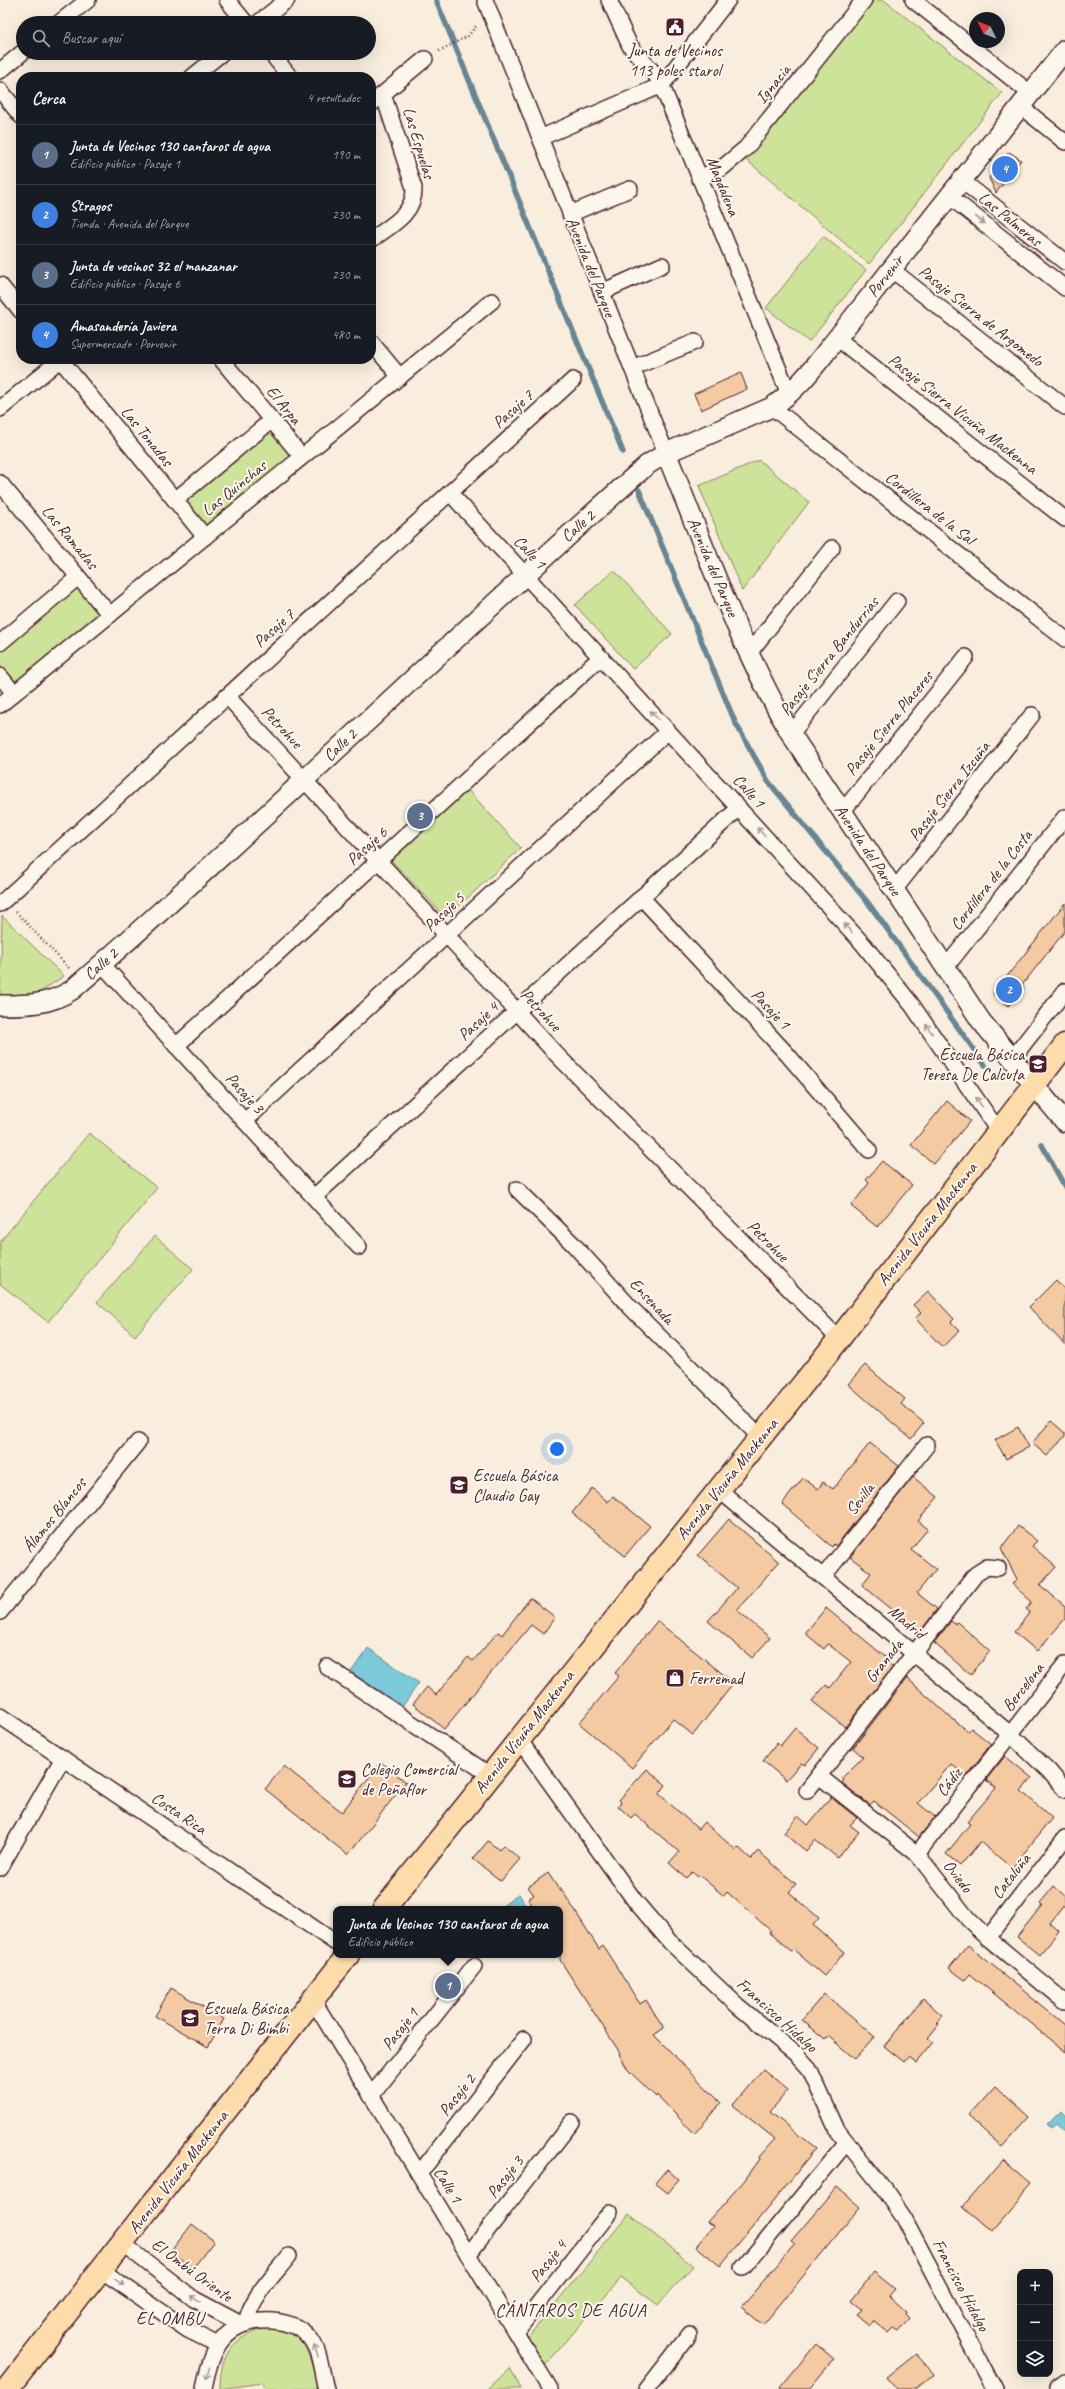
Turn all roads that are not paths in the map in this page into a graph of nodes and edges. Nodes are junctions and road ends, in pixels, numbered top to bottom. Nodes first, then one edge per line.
1 (88, 0) edge
2 (227, 0) edge
3 (287, 0) edge
4 (485, 0) edge
5 (609, 0) edge
6 (728, 0) edge
7 (864, 0) edge
8 (913, 0) edge
9 (68, 16) edge
10 (240, 16) edge
11 (267, 16) edge
12 (1065, 50) edge
13 (16, 58) edge
14 (425, 59) dead end
15 (213, 60) edge
16 (277, 60) edge
17 (0, 71) edge
18 (198, 72) edge
19 (286, 72) edge
20 (662, 85) junction
21 (383, 94) junction
22 (2, 98) edge
23 (376, 100) edge
24 (1025, 100) junction
25 (16, 111) edge
26 (540, 138) junction
27 (1065, 142) edge
28 (699, 178) junction
29 (961, 180) junction
30 (630, 189) dead end
31 (949, 196) junction
32 (570, 214) junction
33 (376, 236) edge
34 (1065, 262) edge
35 (662, 265) dead end
36 (891, 269) junction
37 (0, 285) edge
38 (1065, 288) edge
39 (602, 292) junction
40 (492, 301) dead end
41 (16, 305) edge
42 (837, 338) junction
43 (695, 342) dead end
44 (376, 348) edge
45 (55, 364) edge
46 (65, 364) edge
47 (225, 364) edge
48 (632, 368) junction
49 (400, 377) junction
50 (573, 380) dead end
51 (789, 394) junction
52 (772, 407) junction
53 (1065, 407) edge
54 (0, 409) edge
55 (272, 420) junction
56 (666, 453) junction
57 (302, 457) junction
58 (0, 483) edge
59 (450, 493) junction
60 (175, 500) junction
61 (1065, 519) edge
62 (205, 537) junction
63 (832, 548) dead end
64 (524, 573) junction
65 (78, 577) junction
66 (897, 601) dead end
67 (110, 615) junction
68 (1065, 639) edge
69 (0, 643) edge
70 (749, 653) junction
71 (601, 657) junction
72 (966, 657) dead end
73 (0, 676) edge
74 (14, 693) junction
75 (227, 696) junction
76 (0, 705) edge
77 (1032, 715) dead end
78 (668, 730) junction
79 (791, 734) junction
80 (304, 779) junction
81 (739, 808) junction
82 (843, 812) junction
83 (1065, 816) edge
84 (379, 861) junction
85 (895, 889) junction
86 (641, 897) junction
87 (2, 902) edge
88 (447, 935) junction
89 (102, 964) junction
90 (946, 967) junction
91 (1065, 992) edge
92 (0, 1005) edge
93 (517, 1012) junction
94 (1065, 1045) edge
95 (176, 1046) junction
96 (1012, 1059) junction
97 (1034, 1083) junction
98 (245, 1121) junction
99 (1065, 1122) edge
100 (999, 1132) junction
101 (869, 1150) dead end
102 (517, 1190) dead end
103 (314, 1197) junction
104 (359, 1247) dead end
105 (839, 1339) junction
106 (760, 1437) junction
107 (138, 1442) dead end
108 (927, 1445) dead end
109 (718, 1489) junction
110 (998, 1568) dead end
111 (823, 1577) junction
112 (0, 1612) edge
113 (914, 1653) junction
114 (1065, 1664) edge
115 (327, 1667) dead end
116 (0, 1716) edge
117 (1010, 1734) junction
118 (518, 1738) junction
119 (63, 1758) junction
120 (490, 1775) junction
121 (819, 1776) junction
122 (1065, 1790) edge
123 (807, 1791) dead end
124 (1065, 1838) edge
125 (917, 1854) junction
126 (0, 1868) edge
127 (386, 1906) edge
128 (988, 1938) junction
129 (333, 1941) edge
130 (346, 1958) edge
131 (474, 1966) dead end
132 (313, 2000) junction
133 (1065, 2002) edge
134 (524, 2039) dead end
135 (371, 2096) junction
136 (572, 2122) dead end
137 (846, 2143) junction
138 (419, 2174) junction
139 (610, 2212) dead end
140 (122, 2243) junction
141 (468, 2254) junction
142 (289, 2256) dead end
143 (743, 2268) dead end
144 (101, 2270) junction
145 (244, 2323) junction
146 (516, 2332) junction
147 (689, 2335) dead end
148 (223, 2339) junction
149 (1065, 2384) edge
150 (7, 2389) edge
151 (204, 2389) edge
152 (326, 2389) edge
153 (550, 2389) edge
154 (647, 2389) edge
155 (994, 2389) edge
156 (1058, 2389) edge

1 - 9 street
2 - 10 street
3 - 11 street
4 - 26 street, Avenida del Parque
5 - 20 street, Magdalena
6 - 20 street
7 - 28 street, Ignacia
8 - 24 street
12 - 24 street, Porvenir
13 - 17 street
14 - 21 street
15 - 18 street
16 - 19 street
20 - 26 street
20 - 28 street, Magdalena
21 - 23 street
21 - 33 street, Las Espuelas
22 - 25 street
24 - 27 street
24 - 29 street, Porvenir
26 - 32 street, Avenida del Parque
28 - 51 street, Magdalena
29 - 31 street, Porvenir
29 - 34 street, Las Palmeras
30 - 32 street
31 - 36 street, Porvenir
31 -> 38 street, Las Palmeras
32 - 39 street, Avenida del Parque
35 - 39 street
36 - 42 street, Porvenir
36 - 53 street, Pasaje Sierra de Argomedo
37 - 41 street
39 - 48 street, Avenida del Parque
40 - 49 street, Las Quinchas
42 - 51 street, Porvenir
42 - 61 street, Pasaje Sierra Vicuña Mackenna
43 - 48 street
44 - 49 street
45 - 54 street
46 - 60 street, Las Tonadas
47 - 55 street, El Arpa
48 - 56 street, Avenida del Parque
49 - 57 street, Las Quinchas
50 - 59 street, Pasaje 7
51 - 52 street, Porvenir
52 - 56 street, Porvenir
52 - 68 street, Cordillera de la Sal
55 - 57 street, El Arpa
55 - 60 street, Las Quinchas
56 - 64 street, Calle 2
56 - 70 street, Avenida del Parque
57 - 62 street, Las Quinchas
58 - 65 street, Las Ramadas
59 - 64 street, Calle 1
59 - 75 street, Pasaje 7
60 - 62 street, Las Tonadas
62 - 67 street, Las Quinchas
63 - 70 street
64 - 71 street, Calle 1
64 - 80 street, Calle 2
65 - 67 street, Las Ramadas
65 - 69 street
66 - 79 street, Pasaje Sierra Bandurrias
67 - 74 street, Las Quinchas
70 - 79 street, Avenida del Parque
78 -> 71 street, Calle 1
71 - 84 street, Pasaje 6
72 - 82 street, Pasaje Sierra Placeres
73 - 74 street
74 - 76 street, Las Quinchas
75 - 80 street, Petrohue
75 - 87 street, Pasaje 7
77 - 85 street, Pasaje Sierra Izcuña
78 - 81 street, Calle 1
78 - 88 street, Pasaje 5
79 - 82 street, Avenida del Parque
80 - 84 street, Petrohue
80 - 89 street, Calle 2
81 - 86 street, Pasaje 4
100 -> 81 street, Calle 1
82 - 85 street, Avenida del Parque
83 - 90 street, Cordillera de la Costa
84 - 88 street, Petrohue
84 - 95 street, Pasaje 6
85 - 90 street, Avenida del Parque
86 - 93 street, Pasaje 4
86 - 101 street, Pasaje 1
88 - 93 street, Petrohue
88 - 98 street, Pasaje 5
89 - 92 street, Calle 2
89 - 95 street, Pasaje 3
90 - 96 street, Avenida del Parque
91 - 96 street
93 - 103 street, Pasaje 4
93 - 105 street, Petrohue
94 - 97 main road, Avenida Vicuña Mackenna
95 - 98 street, Pasaje 3
96 - 97 street, Avenida del Parque
97 - 99 street, Avenida del Parque
97 - 100 main road, Avenida Vicuña Mackenna
98 - 103 street, Pasaje 3
100 - 105 main road, Avenida Vicuña Mackenna
102 - 106 street, Ensenada
103 - 104 street, Pasaje 3
105 - 106 main road, Avenida Vicuña Mackenna
106 - 109 main road, Avenida Vicuña Mackenna
107 - 112 street, Álamos Blancos
108 - 111 street, Sevilla
109 - 111 street, Madrid
109 - 118 main road, Avenida Vicuña Mackenna
110 - 113 street, Granada
111 - 113 street, Madrid
113 - 117 street, Madrid
113 - 121 street, Granada
114 - 117 street, Bercelona
115 - 120 street
116 - 119 street, Costa Rica
117 - 122 street, Madrid
117 - 125 street, Cádiz
118 - 120 main road, Avenida Vicuña Mackenna
118 - 137 street, Francisco Hidalgo
119 - 126 street
119 - 129 street, Costa Rica
120 - 127 main road, Avenida Vicuña Mackenna
121 - 123 street, Granada
121 - 125 street, Oviedo
124 - 128 street, Cataluña
125 - 128 street, Oviedo
128 - 133 street, Oviedo
130 - 132 main road, Avenida Vicuña Mackenna
131 - 135 street, Pasaje 1
132 - 135 street, Calle 1
132 - 140 main road, Avenida Vicuña Mackenna
134 - 138 street, Pasaje 2
135 - 138 street, Calle 1
136 - 141 street, Pasaje 3
137 - 143 street
137 - 155 street, Francisco Hidalgo
138 - 141 street, Calle 1
139 - 146 street, Pasaje 4
140 - 144 main road, Avenida Vicuña Mackenna
145 -> 140 street, El Ombú Oriente
141 - 146 street, Calle 1
142 - 145 street
144 -> 148 street
144 - 150 main road, Avenida Vicuña Mackenna
145 - 148 street, El Ombú Oriente
152 -> 145 street
146 - 153 street, Calle 1
147 - 154 street
148 -> 151 street
149 - 156 street

